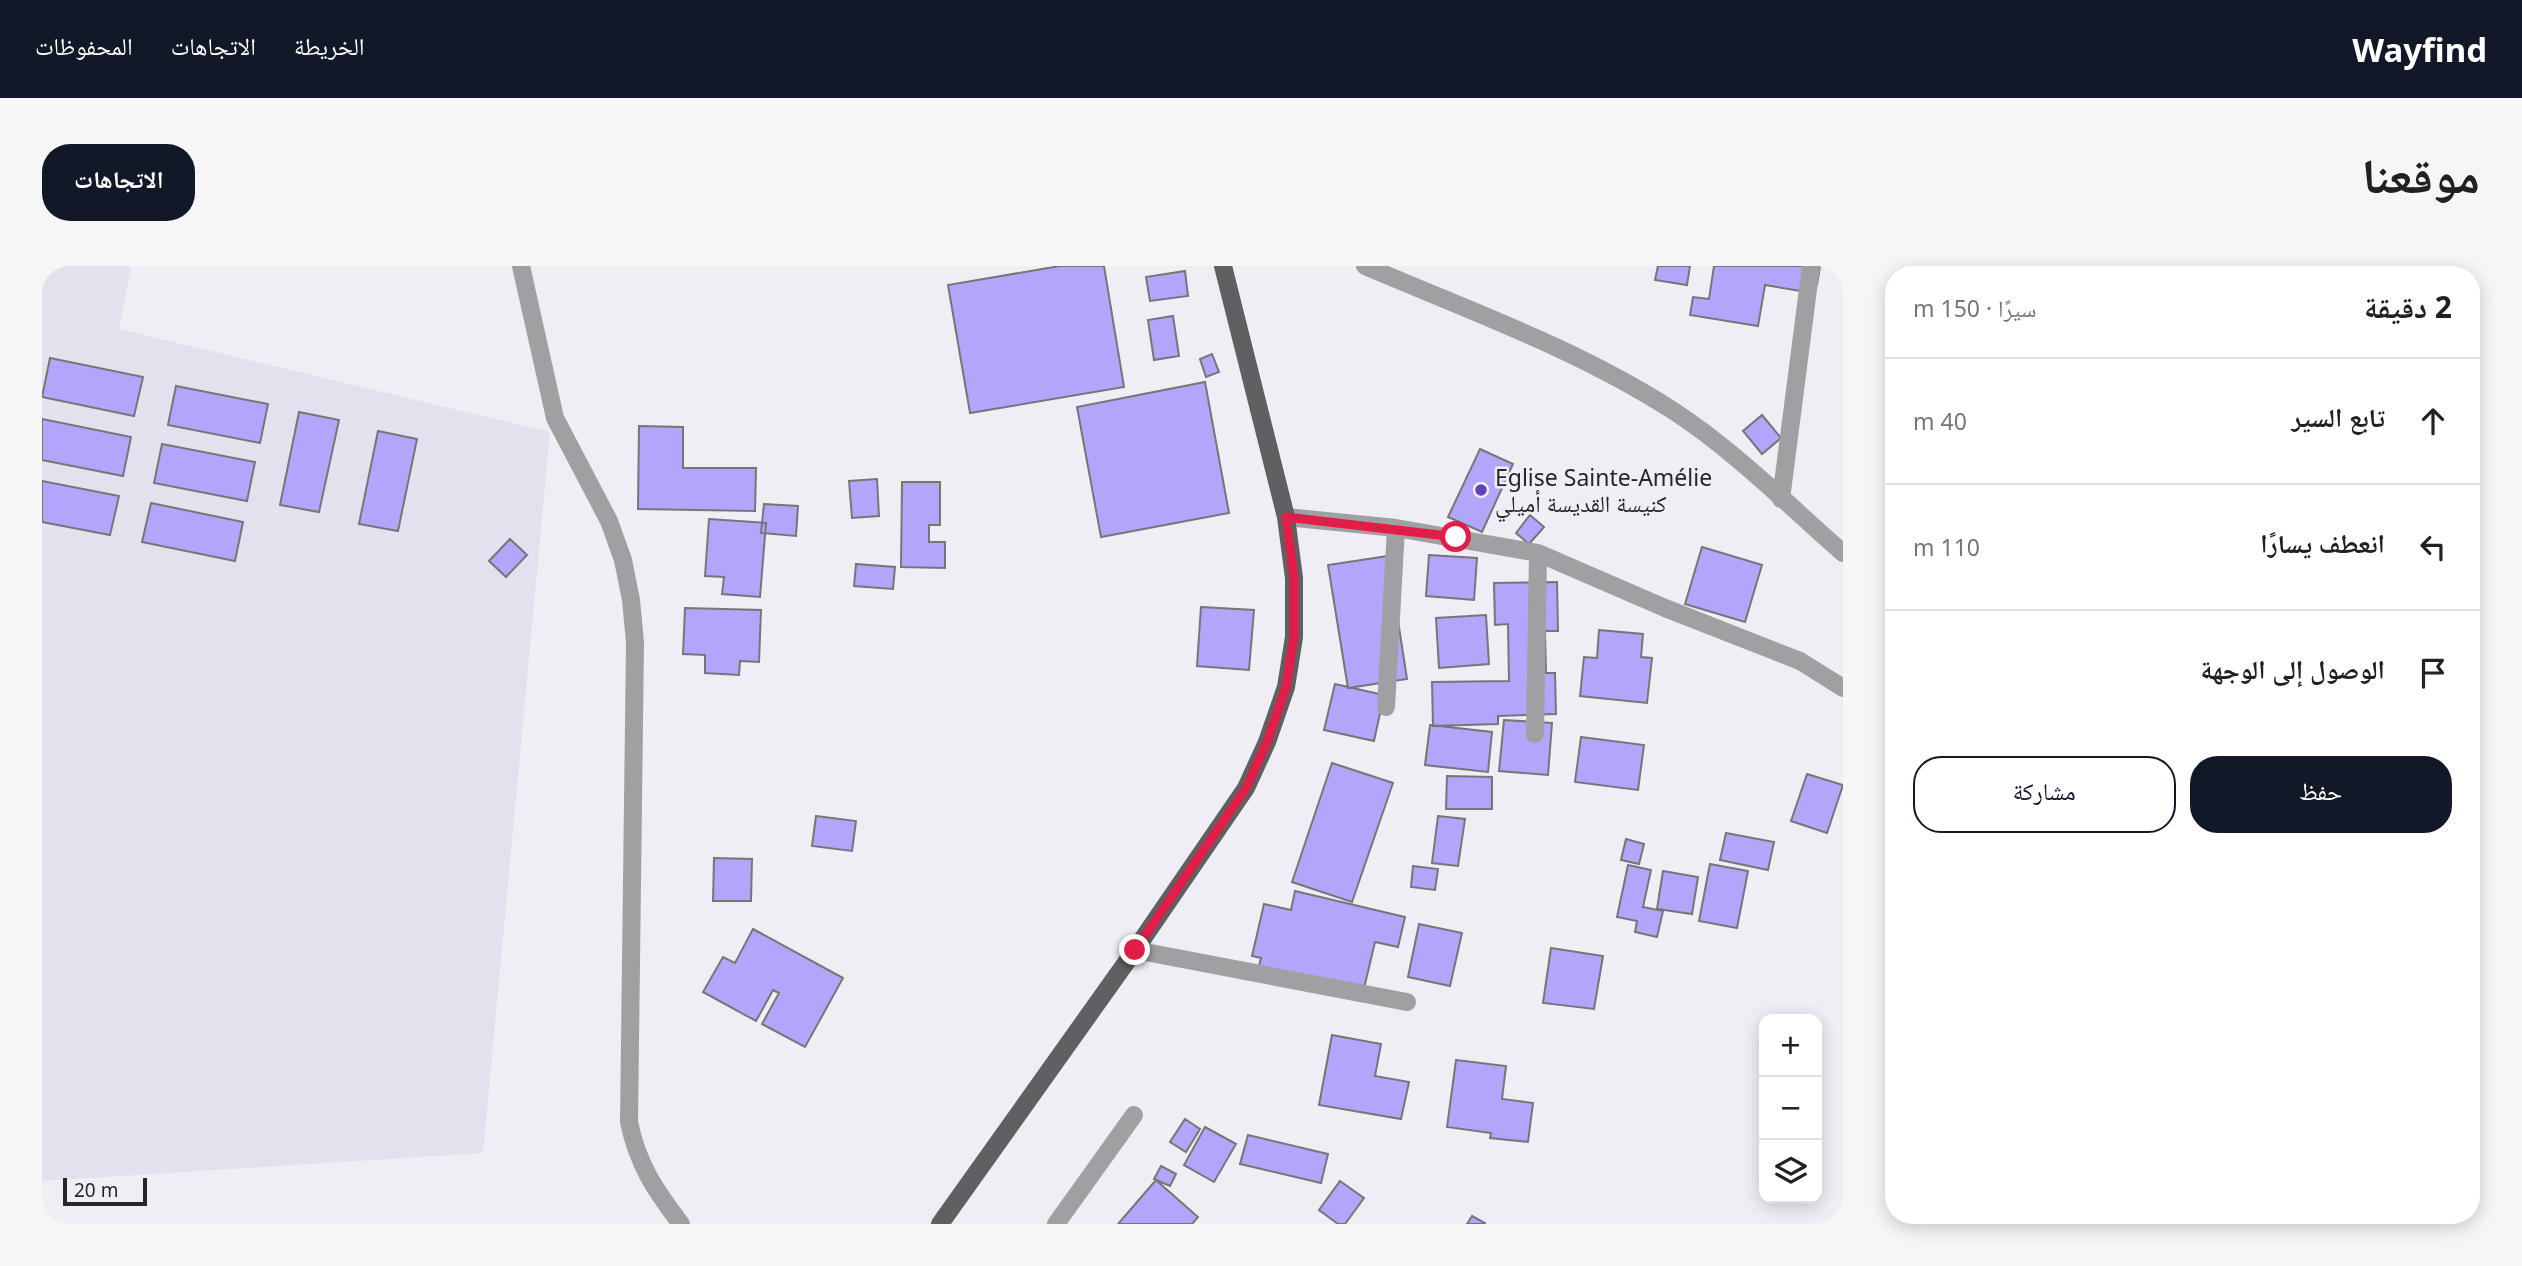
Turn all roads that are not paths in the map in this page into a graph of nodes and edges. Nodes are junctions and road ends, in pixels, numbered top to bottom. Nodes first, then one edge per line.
1 (521, 266) edge
2 (1223, 266) edge
3 (1365, 266) edge
4 (1811, 266) edge
5 (1781, 499) junction
6 (1286, 517) junction
7 (1396, 528) junction
8 (1538, 553) junction
9 (1843, 553) edge
10 (1843, 688) edge
11 (1386, 707) dead end
12 (1535, 734) dead end
13 (1135, 950) junction
14 (1407, 1002) dead end
15 (1135, 1115) dead end
16 (681, 1224) edge
17 (940, 1224) edge
18 (1056, 1224) edge

1 - 16 street
2 - 6 main road
3 - 5 street
4 - 5 street
5 - 9 street
6 - 7 street
6 - 13 main road
7 - 8 street
7 - 11 street
8 - 10 street
8 - 12 street
13 - 14 street
13 - 17 main road
15 - 18 street

